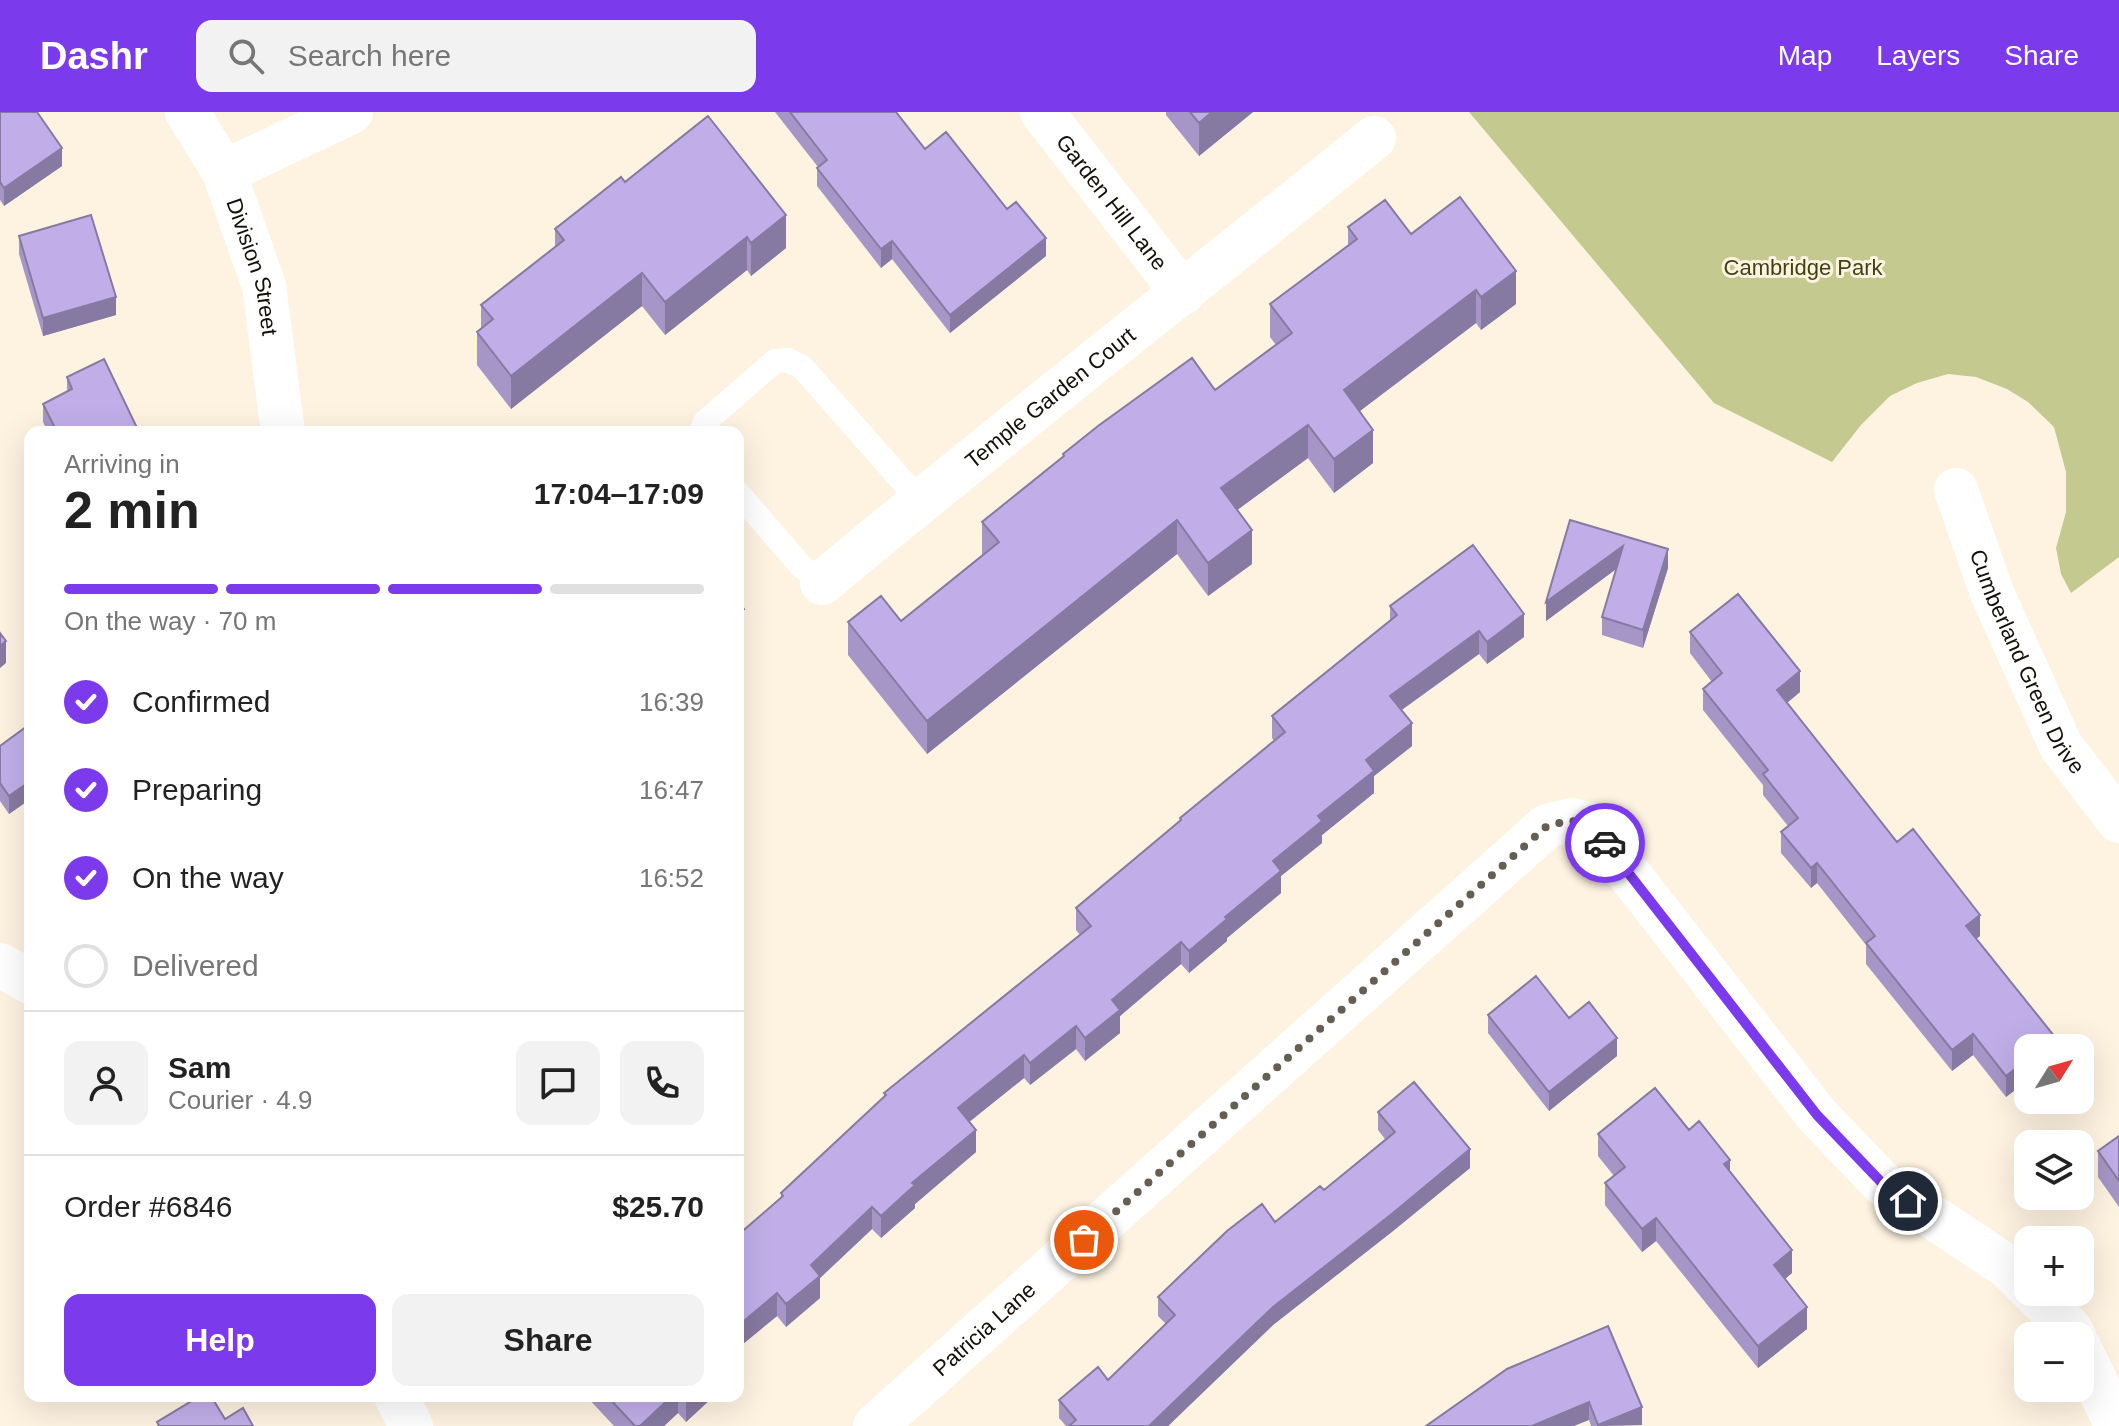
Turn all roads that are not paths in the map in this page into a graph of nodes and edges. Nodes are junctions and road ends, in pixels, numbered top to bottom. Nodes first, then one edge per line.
1 (187, 112) edge
2 (351, 112) edge
3 (1042, 112) edge
4 (1374, 138) dead end
5 (224, 172) junction
6 (1183, 293) junction
7 (282, 426) edge
8 (704, 426) edge
9 (1956, 490) dead end
10 (744, 500) edge
11 (920, 501) junction
12 (822, 583) joint
13 (2119, 821) edge
14 (0, 965) edge
15 (24, 979) edge
16 (2014, 1273) edge
17 (2047, 1306) edge
18 (2063, 1322) edge
19 (2094, 1384) edge
20 (399, 1402) edge
21 (2108, 1419) edge
22 (411, 1426) edge
23 (875, 1426) edge

1 - 5 street, Division Street
2 - 5 street
3 - 6 street, Garden Hill Lane
4 - 6 street, Temple Garden Court
5 - 7 street, Division Street
6 - 11 street, Temple Garden Court
8 - 11 lane
9 - 13 street, Cumberland Green Drive
10 - 12 lane, Temple Garden Court
11 - 12 street, Temple Garden Court
14 - 15 street
16 - 23 street, Patricia Lane
17 - 18 street
19 - 21 street
20 - 22 street

